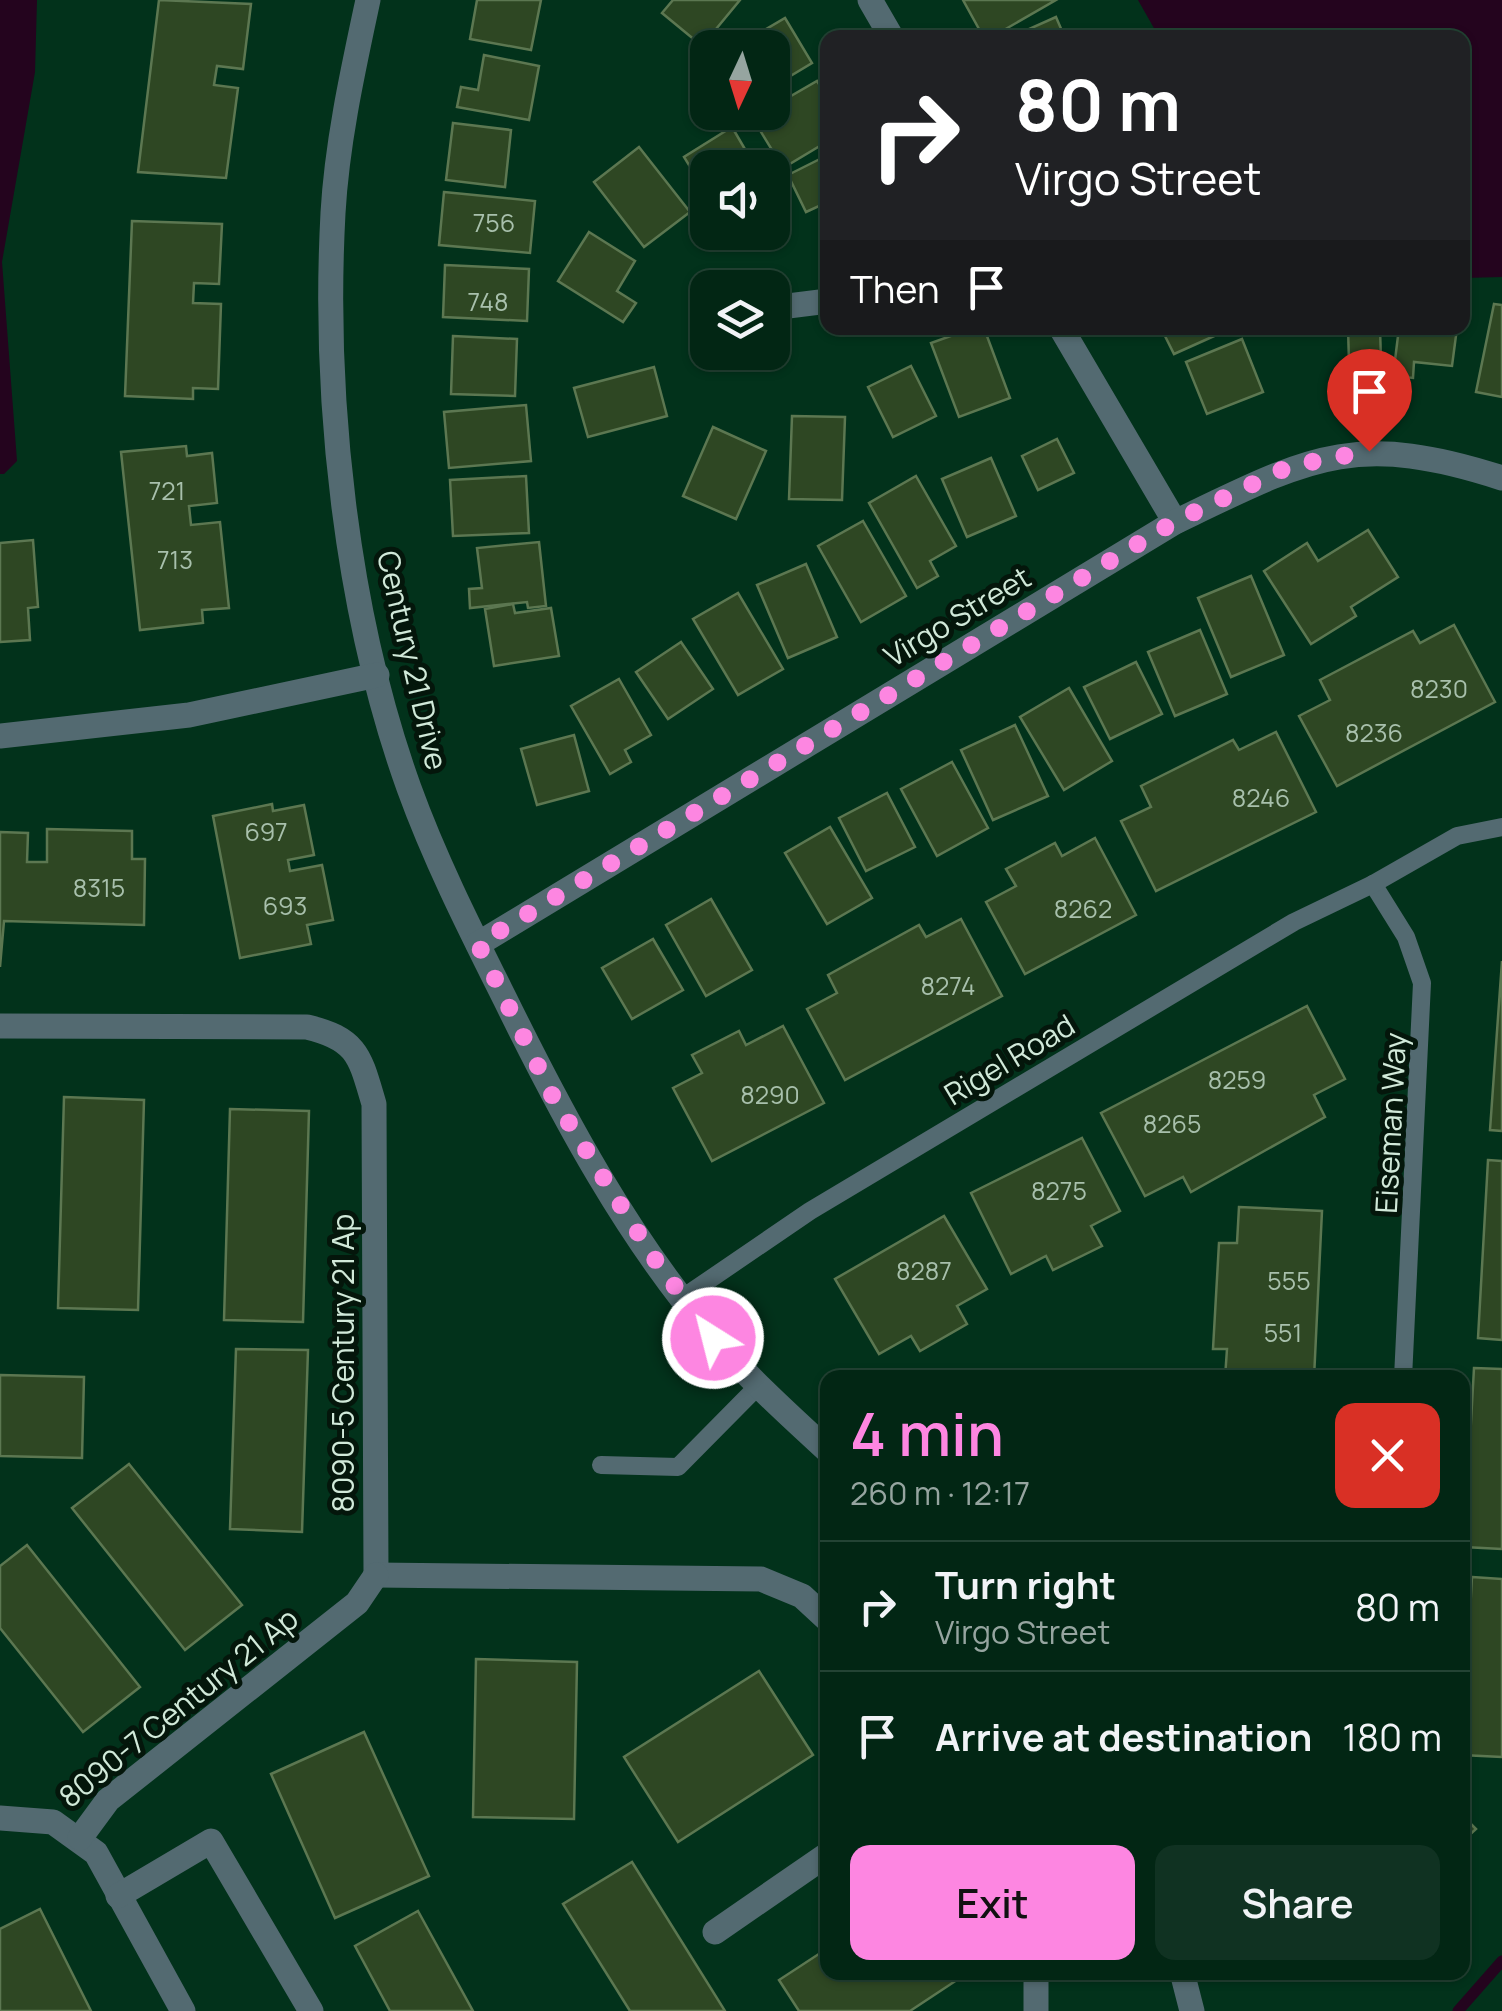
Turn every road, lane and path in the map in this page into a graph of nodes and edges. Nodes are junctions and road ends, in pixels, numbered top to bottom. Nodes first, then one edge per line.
1 (368, 0) edge
2 (870, 0) edge
3 (887, 30) edge
4 (820, 302) edge
5 (790, 306) edge
6 (1065, 335) edge
7 (1502, 478) edge
8 (1174, 522) junction
9 (377, 675) junction
10 (0, 736) edge
11 (1502, 827) edge
12 (1373, 884) junction
13 (478, 944) junction
14 (0, 1026) edge
15 (684, 1298) junction
16 (1403, 1370) edge
17 (759, 1385) junction
18 (820, 1443) edge
19 (600, 1464) dead end
20 (376, 1576) junction
21 (820, 1613) edge
22 (0, 1818) edge
23 (80, 1838) junction
24 (820, 1860) edge
25 (118, 1896) junction
26 (715, 1932) dead end
27 (1036, 1980) edge
28 (1184, 1980) edge
29 (183, 2011) edge
30 (311, 2011) edge
31 (1036, 2011) edge
32 (1192, 2011) edge

1 - 9 street, Century 21 Drive
2 - 3 street
4 - 5 street
6 - 8 street
7 - 8 street, Virgo Street
8 - 13 street, Virgo Street
9 - 10 street
9 - 13 street, Century 21 Drive
11 - 12 lane, Rigel Road
12 - 15 lane, Rigel Road
12 - 16 lane, Eiseman Way
13 - 15 street, Century 21 Drive
14 - 20 street, 8090-5 Century 21 Ap
15 - 17 street, Century 21 Drive
17 - 18 street, Century 21 Drive
17 - 19 lane
20 - 21 street
20 - 23 street, 8090-7 Century 21 Ap
22 - 23 street, 8090-7 Century 21 Ap
23 - 25 street
24 - 26 street
25 - 29 street
25 - 30 street
27 - 31 street
28 - 32 street

